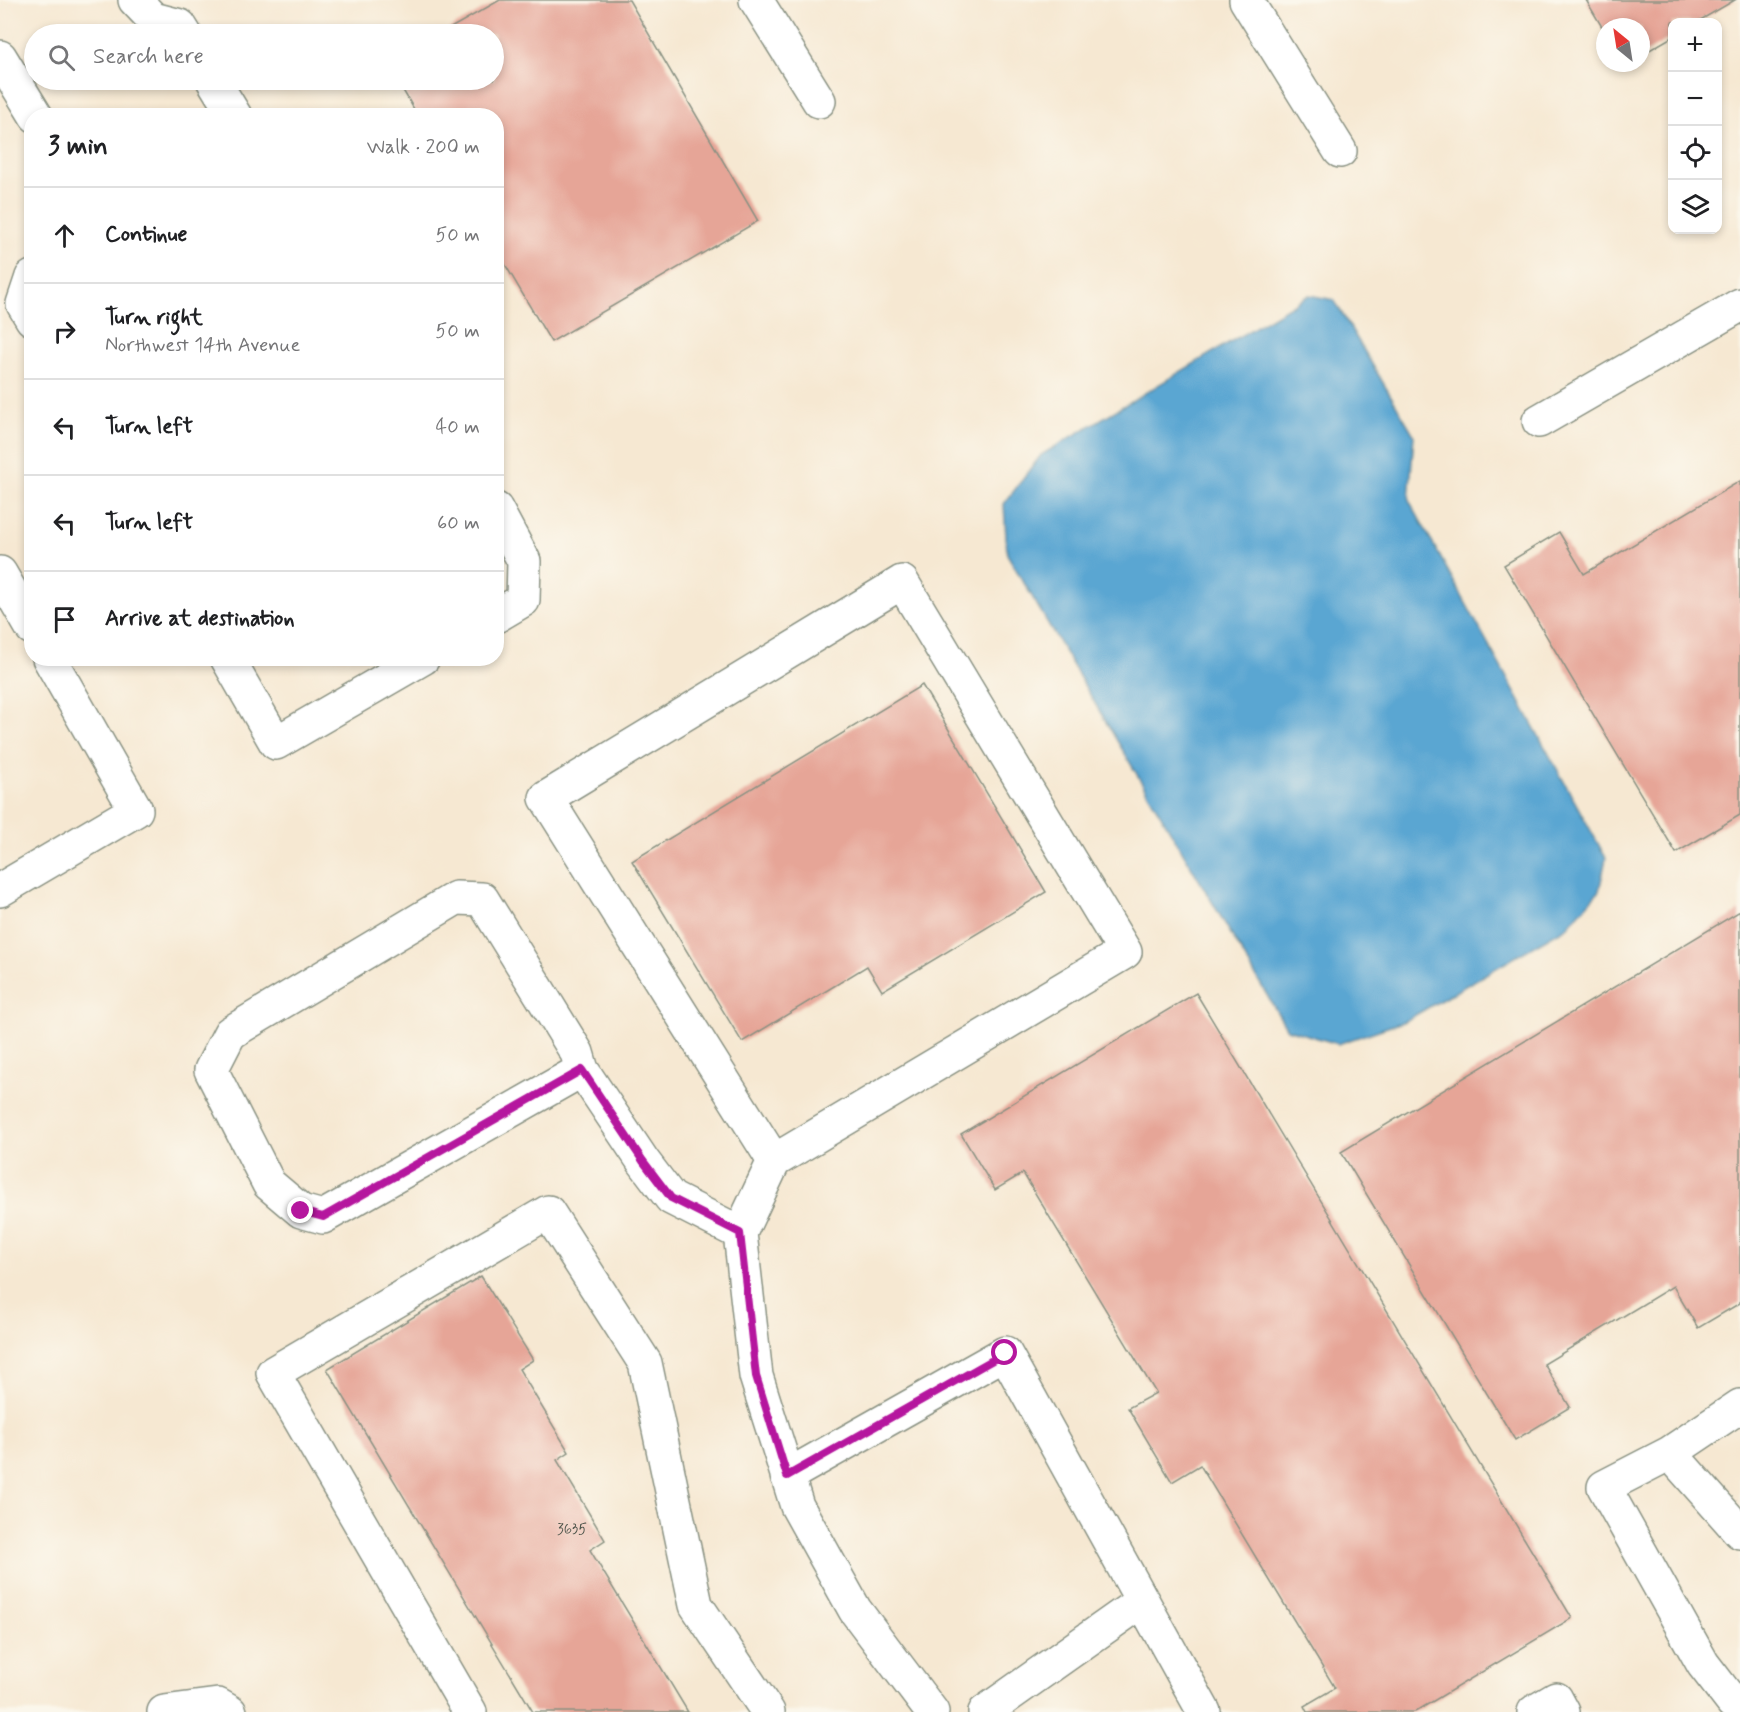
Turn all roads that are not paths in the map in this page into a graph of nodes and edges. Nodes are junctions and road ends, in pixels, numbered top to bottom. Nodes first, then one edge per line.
1 (135, 0) edge
2 (756, 0) edge
3 (1246, 0) edge
4 (172, 24) edge
5 (0, 57) edge
6 (219, 90) edge
7 (819, 101) dead end
8 (31, 108) edge
9 (230, 108) edge
10 (1340, 151) dead end
11 (1740, 305) edge
12 (1539, 421) dead end
13 (504, 524) edge
14 (0, 573) edge
15 (504, 611) edge
16 (24, 614) edge
17 (54, 666) edge
18 (232, 666) edge
19 (409, 666) edge
20 (0, 890) edge
21 (582, 1070) junction
22 (774, 1161) junction
23 (740, 1233) junction
24 (1740, 1406) edge
25 (1670, 1453) junction
26 (787, 1476) junction
27 (1740, 1532) edge
28 (1142, 1601) junction
29 (1740, 1701) edge
30 (164, 1712) edge
31 (230, 1712) edge
32 (470, 1712) edge
33 (768, 1712) edge
34 (932, 1712) edge
35 (985, 1712) edge
36 (1204, 1712) edge
37 (1534, 1712) edge
38 (1563, 1712) edge

1 - 4 street
2 - 7 street
3 - 10 street
5 - 8 street
6 - 9 street
11 - 12 street
13 - 15 street
14 - 16 street
17 - 20 street
18 - 19 street
21 - 21 street
21 - 23 street
22 - 22 street
22 - 23 street
23 - 26 street
24 - 25 street
25 - 27 street
25 - 29 street
26 - 28 street
26 - 34 street
28 - 35 street
28 - 36 street
30 - 31 street
32 - 33 street
37 - 38 street

